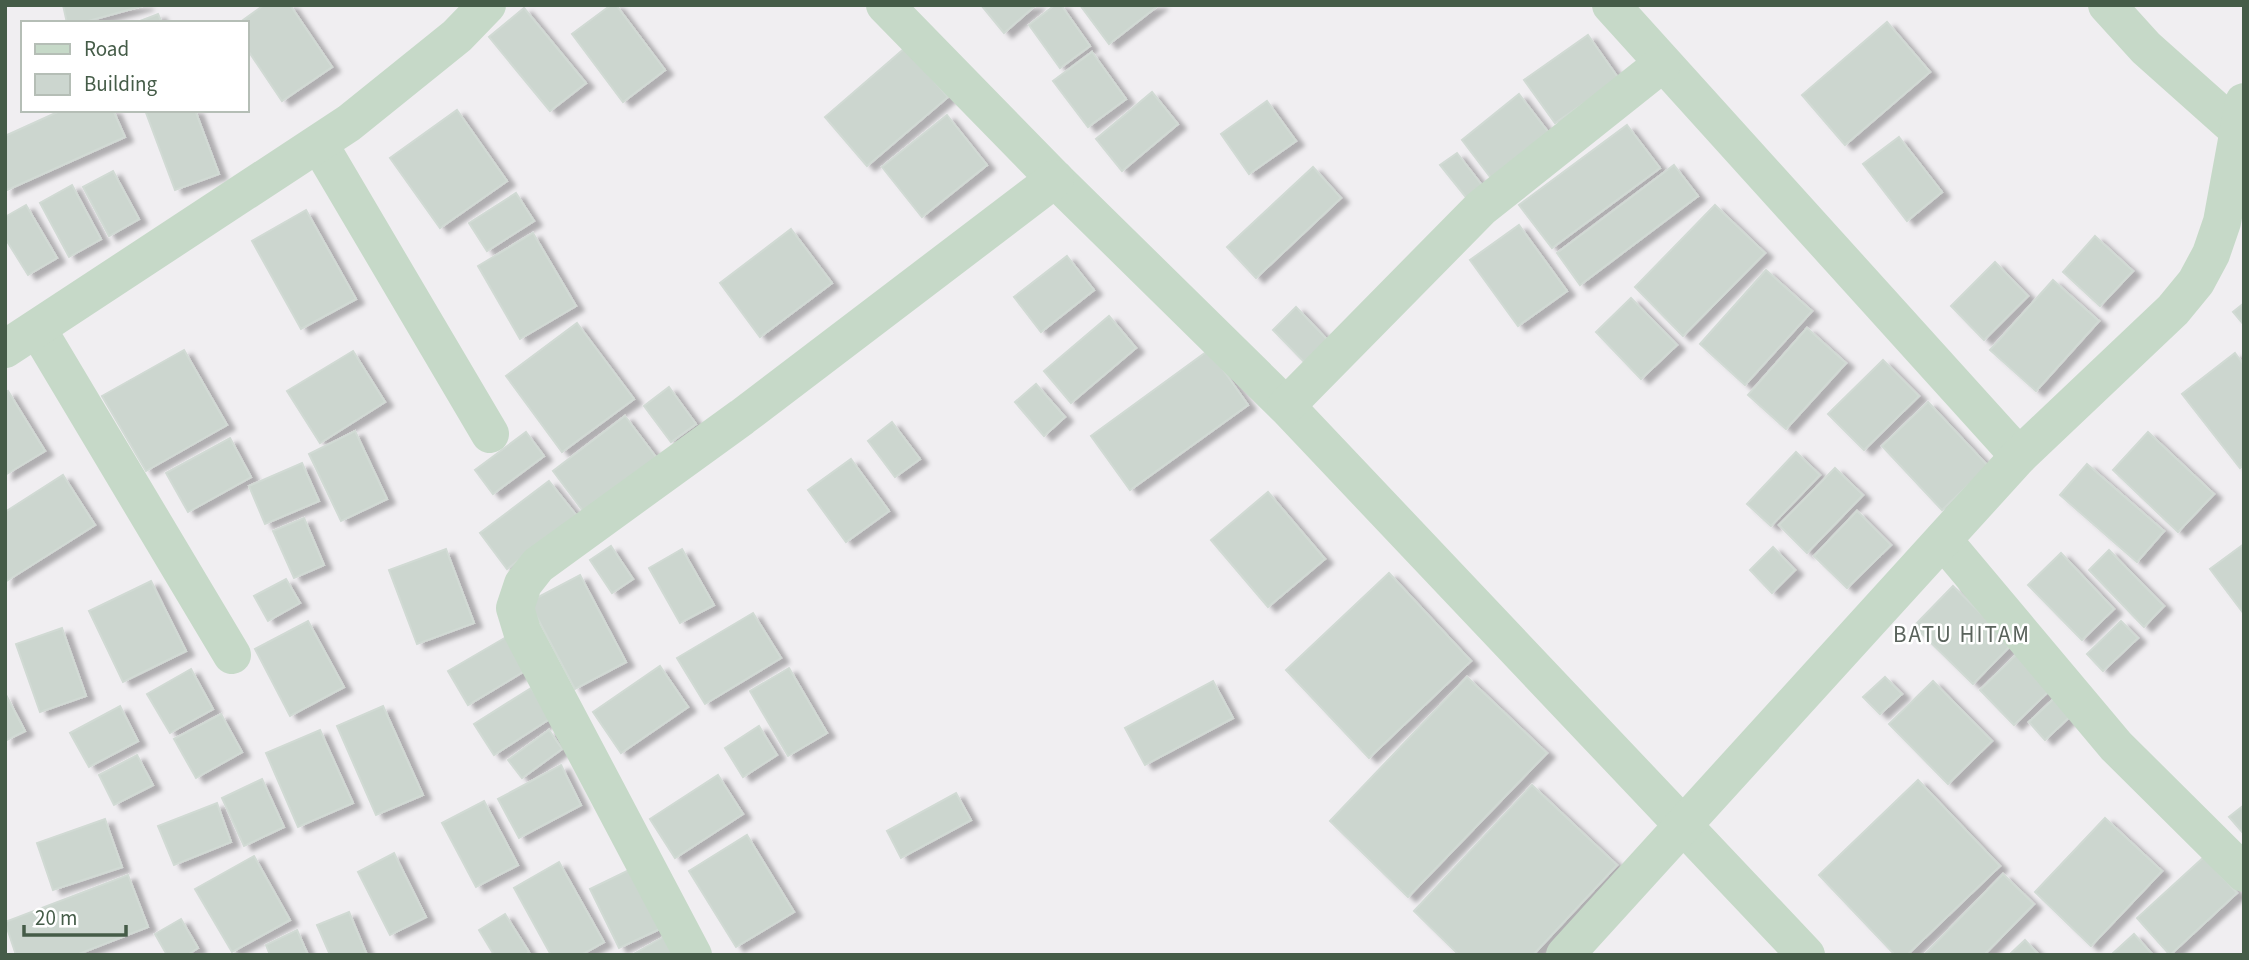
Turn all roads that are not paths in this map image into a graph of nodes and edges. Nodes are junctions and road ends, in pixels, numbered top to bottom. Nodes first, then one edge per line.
1 (487, 5) edge
2 (885, 5) edge
3 (1611, 5) edge
4 (2107, 5) edge
5 (1662, 64) junction
6 (2241, 116) edge
7 (319, 144) junction
8 (1055, 179) junction
9 (38, 330) junction
10 (5, 349) edge
11 (1286, 406) junction
12 (490, 434) dead end
13 (2019, 456) junction
14 (1943, 540) junction
15 (232, 654) dead end
16 (1682, 826) junction
17 (2244, 873) edge
18 (693, 955) edge
19 (1565, 955) edge
20 (1806, 955) edge

1 - 7 street
2 - 8 street
3 - 5 street
4 - 6 street
5 - 11 street
5 - 13 street
6 - 13 street
7 - 9 street
7 - 12 street
8 - 11 street
8 - 18 street
9 - 10 street
9 - 15 street
11 - 16 street
13 - 14 street
14 - 16 street
14 - 17 street
16 - 19 street
16 - 20 street

